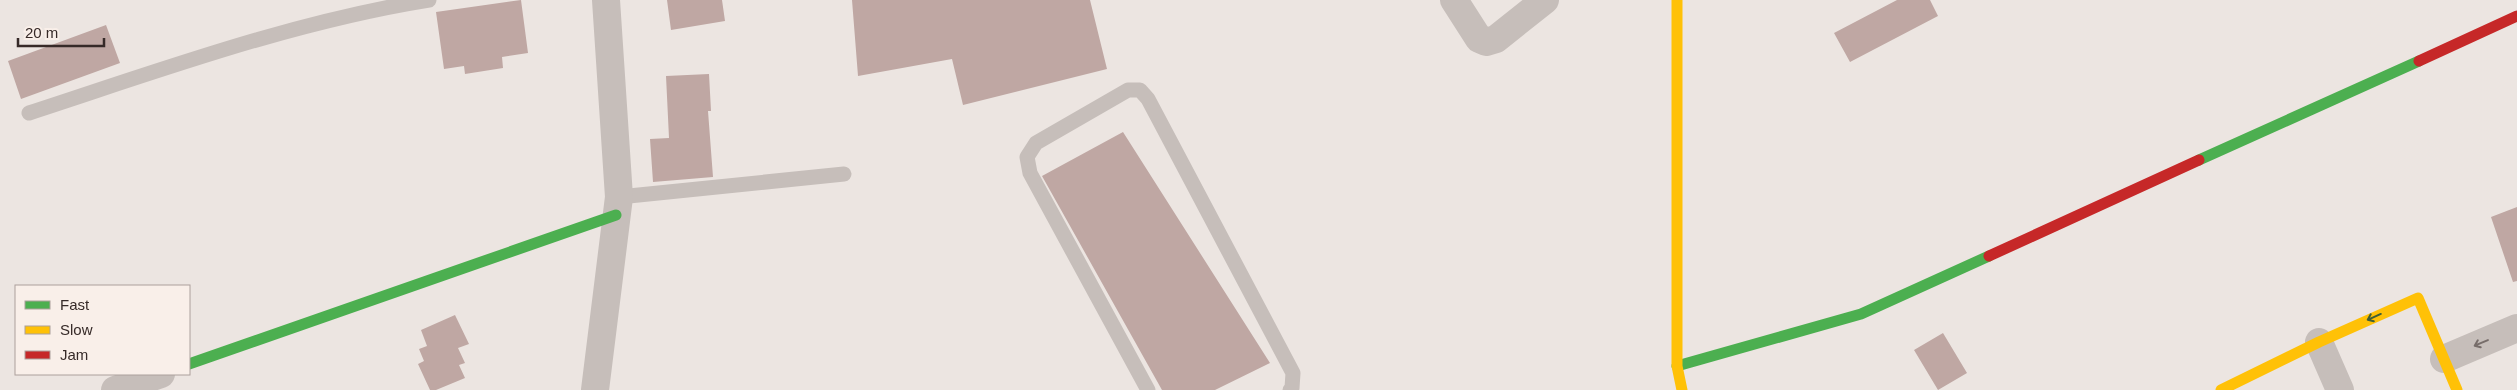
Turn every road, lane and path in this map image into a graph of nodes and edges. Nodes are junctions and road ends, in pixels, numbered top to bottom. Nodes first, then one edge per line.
1 (429, 0) edge
2 (606, 0) edge
3 (1454, 0) edge
4 (1544, 0) edge
5 (1677, 0) edge
6 (2517, 16) edge
7 (29, 113) dead end
8 (844, 174) dead end
9 (618, 206) junction
10 (2517, 328) edge
11 (2319, 342) junction
12 (2444, 359) junction
13 (190, 364) edge
14 (1677, 366) junction
15 (158, 375) edge
16 (115, 390) edge
17 (596, 390) edge
18 (1148, 390) edge
19 (1290, 390) edge
20 (1682, 390) edge
21 (2221, 390) edge
22 (2340, 390) edge
23 (2457, 390) edge

1 - 7 lane
2 - 9 street
3 - 4 street
5 - 14 street
6 - 14 street
8 - 9 lane
9 - 13 street
9 - 17 street
10 -> 12 street
12 -> 11 street
11 - 21 street
11 - 22 street
12 - 23 street
14 - 20 street
15 - 16 street
18 - 19 lane

